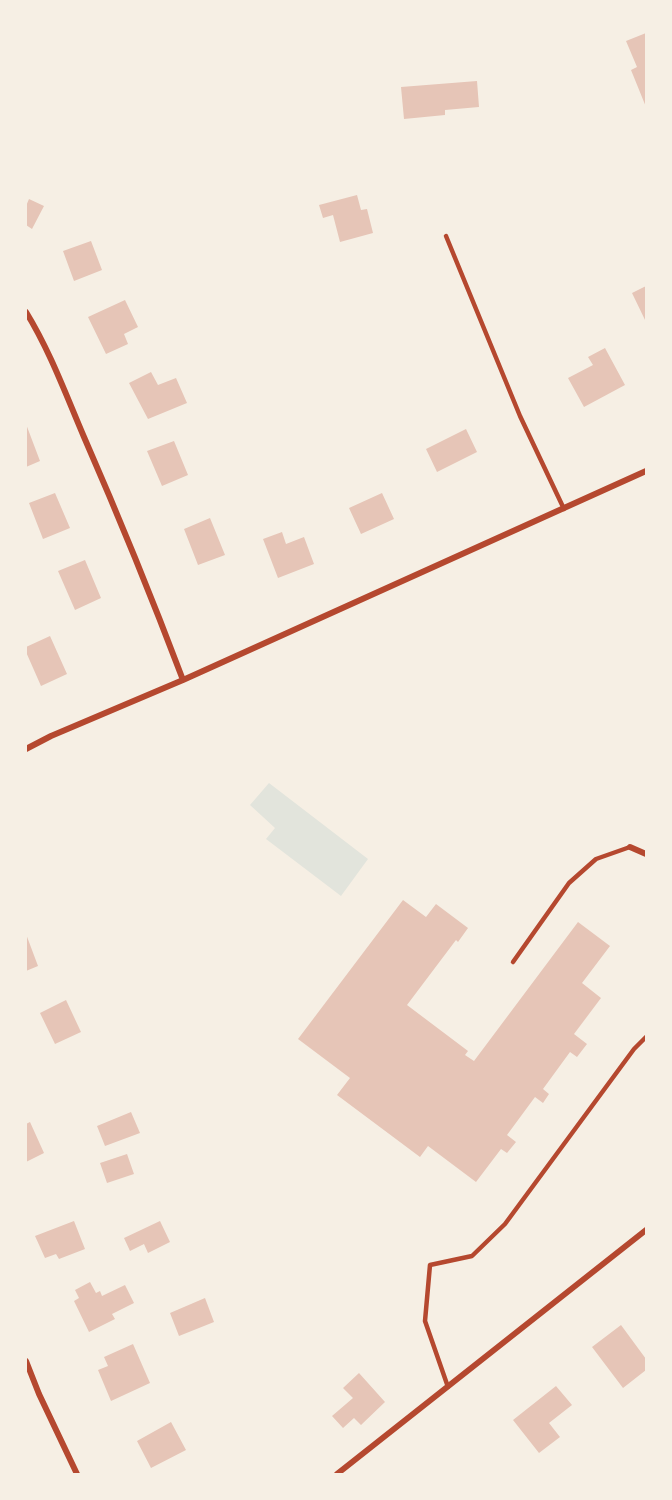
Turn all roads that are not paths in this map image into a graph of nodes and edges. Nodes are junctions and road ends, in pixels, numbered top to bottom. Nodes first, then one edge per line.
1 (446, 236) dead end
2 (26, 312) edge
3 (646, 471) edge
4 (564, 509) junction
5 (183, 680) junction
6 (26, 749) edge
7 (630, 847) joint
8 (646, 854) edge
9 (513, 962) dead end
10 (646, 1037) edge
11 (646, 1230) edge
12 (26, 1361) edge
13 (448, 1387) junction
14 (77, 1474) edge
15 (337, 1474) edge

1 - 4 lane
2 - 5 street
3 - 4 street
4 - 5 street
5 - 6 street
7 - 8 street
7 - 9 lane
10 - 13 lane
11 - 13 street
12 - 14 street
13 - 15 street

